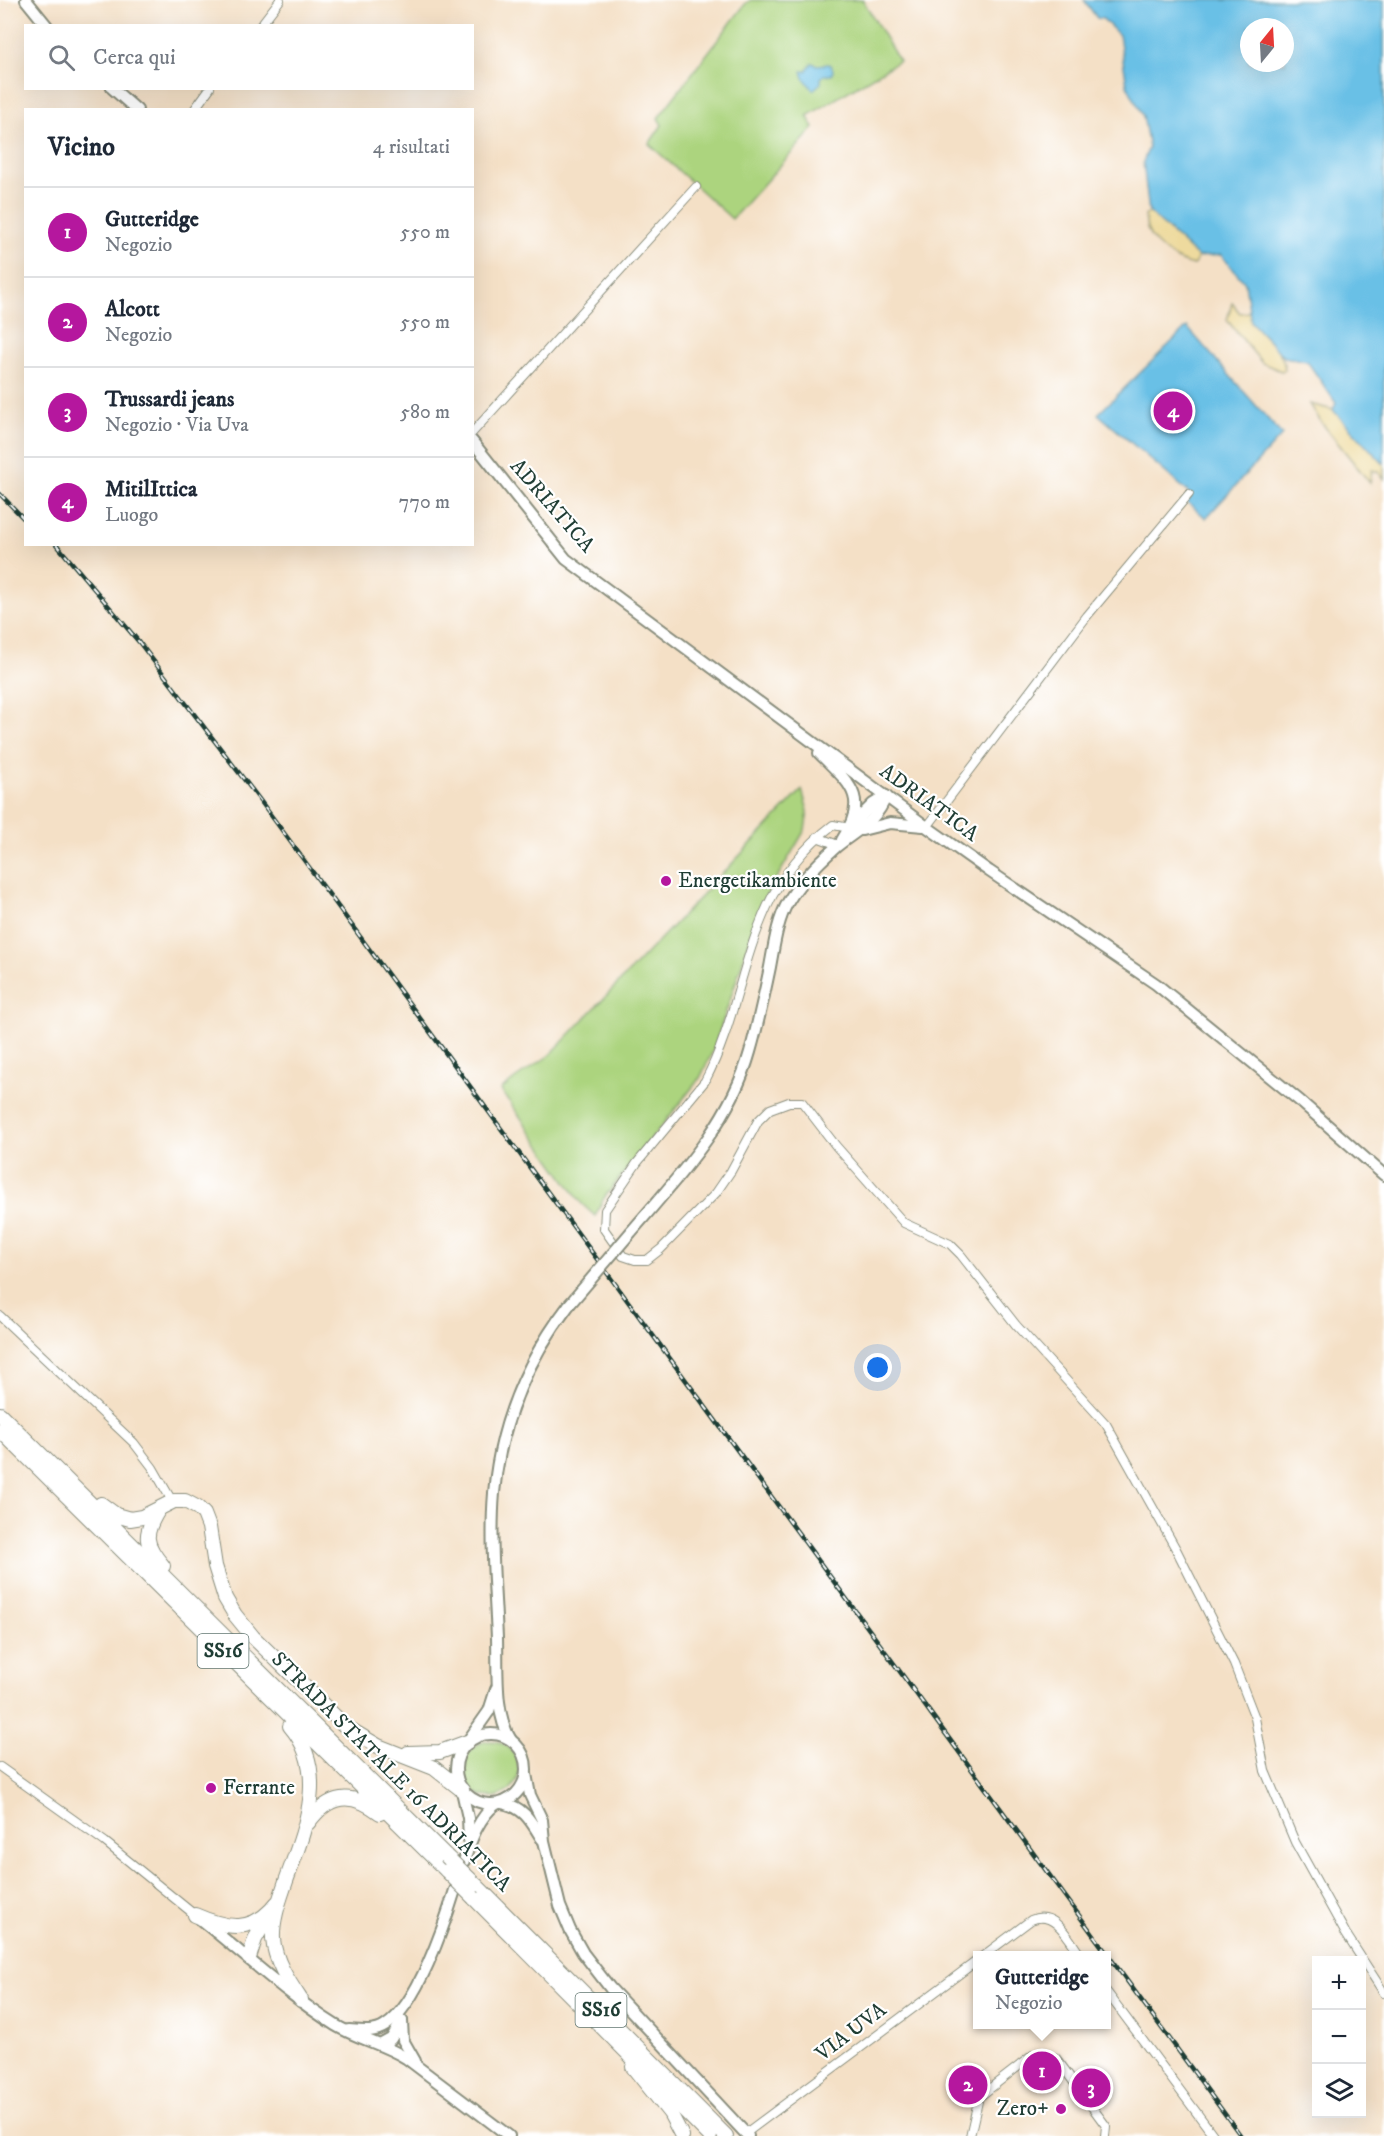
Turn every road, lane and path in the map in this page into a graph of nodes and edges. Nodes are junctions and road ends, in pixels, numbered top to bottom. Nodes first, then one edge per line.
1 (26, 0) edge
2 (280, 0) edge
3 (45, 24) edge
4 (262, 24) edge
5 (114, 90) edge
6 (209, 90) edge
7 (134, 108) edge
8 (195, 108) edge
9 (696, 187) dead end
10 (474, 430) edge
11 (474, 444) edge
12 (1189, 494) dead end
13 (793, 727) junction
14 (886, 796) junction
15 (927, 827) junction
16 (854, 830) junction
17 (817, 837) junction
18 (838, 845) junction
19 (1384, 1175) edge
20 (0, 1316) edge
21 (0, 1414) edge
22 (0, 1430) edge
23 (43, 1457) junction
24 (172, 1502) junction
25 (159, 1508) junction
26 (228, 1640) junction
27 (240, 1667) junction
28 (498, 1677) junction
29 (511, 1740) junction
30 (467, 1742) junction
31 (394, 1752) junction
32 (0, 1767) edge
33 (526, 1774) junction
34 (462, 1790) junction
35 (499, 1804) junction
36 (304, 1827) junction
37 (544, 1841) junction
38 (470, 1844) junction
39 (422, 1847) junction
40 (464, 1861) dead end
41 (455, 1890) dead end
42 (475, 1891) junction
43 (274, 1907) junction
44 (195, 1915) junction
45 (273, 1931) junction
46 (990, 1951) edge
47 (1077, 1951) edge
48 (249, 1958) junction
49 (973, 1964) edge
50 (1384, 1992) edge
51 (1111, 1995) edge
52 (301, 2000) junction
53 (403, 2009) junction
54 (402, 2021) junction
55 (387, 2025) junction
56 (343, 2029) junction
57 (608, 2031) junction
58 (380, 2045) junction
59 (420, 2068) junction
60 (747, 2135) edge
61 (508, 2136) edge
62 (682, 2136) edge
63 (710, 2136) edge
64 (726, 2136) edge
65 (970, 2136) edge
66 (1105, 2136) edge
67 (1214, 2136) edge

1 - 3 street
2 - 4 street
5 - 7 street
6 - 8 street
9 - 10 street
11 - 13 street, ADRIATICA
12 - 15 street
13 - 14 street, ADRIATICA
13 - 16 street
14 - 15 street, ADRIATICA
14 - 16 street
15 - 16 street
15 - 19 street, ADRIATICA
16 - 17 street
16 - 18 street
17 - 18 street
17 - 50 street
18 - 28 street, bridge
20 - 24 street
21 - 23 highway, STRADA STATALE 16 ADRIATICA / SS16
22 - 27 highway, STRADA STATALE 16 ADRIATICA / SS16
23 - 25 highway, SS16
23 - 26 highway, STRADA STATALE 16 ADRIATICA / SS16
24 - 25 highway, SS16
24 - 31 highway, SS16
25 - 26 highway, SS16
26 - 42 highway, STRADA STATALE 16 ADRIATICA / SS16, bridge
27 - 36 highway, SS16
27 - 39 highway, STRADA STATALE 16 ADRIATICA / SS16
28 - 29 street
28 - 30 street
29 - 30 street
29 - 33 street
30 - 31 highway, SS16
30 - 34 street
31 - 34 highway, SS16
32 - 44 street
33 - 35 street
33 - 37 street
34 - 35 street
34 - 38 street
35 - 37 street
35 - 38 street
36 - 39 highway, SS16
36 - 43 highway, SS16
37 - 60 street
38 - 40 street
39 - 42 highway, STRADA STATALE 16 ADRIATICA / SS16, bridge
41 - 53 street
42 - 57 highway, STRADA STATALE 16 ADRIATICA / SS16
42 - 64 highway, STRADA STATALE 16 ADRIATICA / SS16
43 - 44 highway
43 - 45 highway, SS16
43 - 48 highway, SS16
44 - 48 street
45 - 48 highway
45 - 52 highway, SS16
46 - 47 street
48 - 52 street
49 - 60 street, VIA UVA
51 - 67 street
52 - 56 street
53 - 54 street
53 - 55 street
54 - 58 street
54 - 59 street
55 - 56 street
55 - 58 street
56 - 58 street
57 - 62 highway
57 - 63 highway, STRADA STATALE 16 ADRIATICA / SS16
58 - 59 street
59 - 61 street
65 - 66 street

